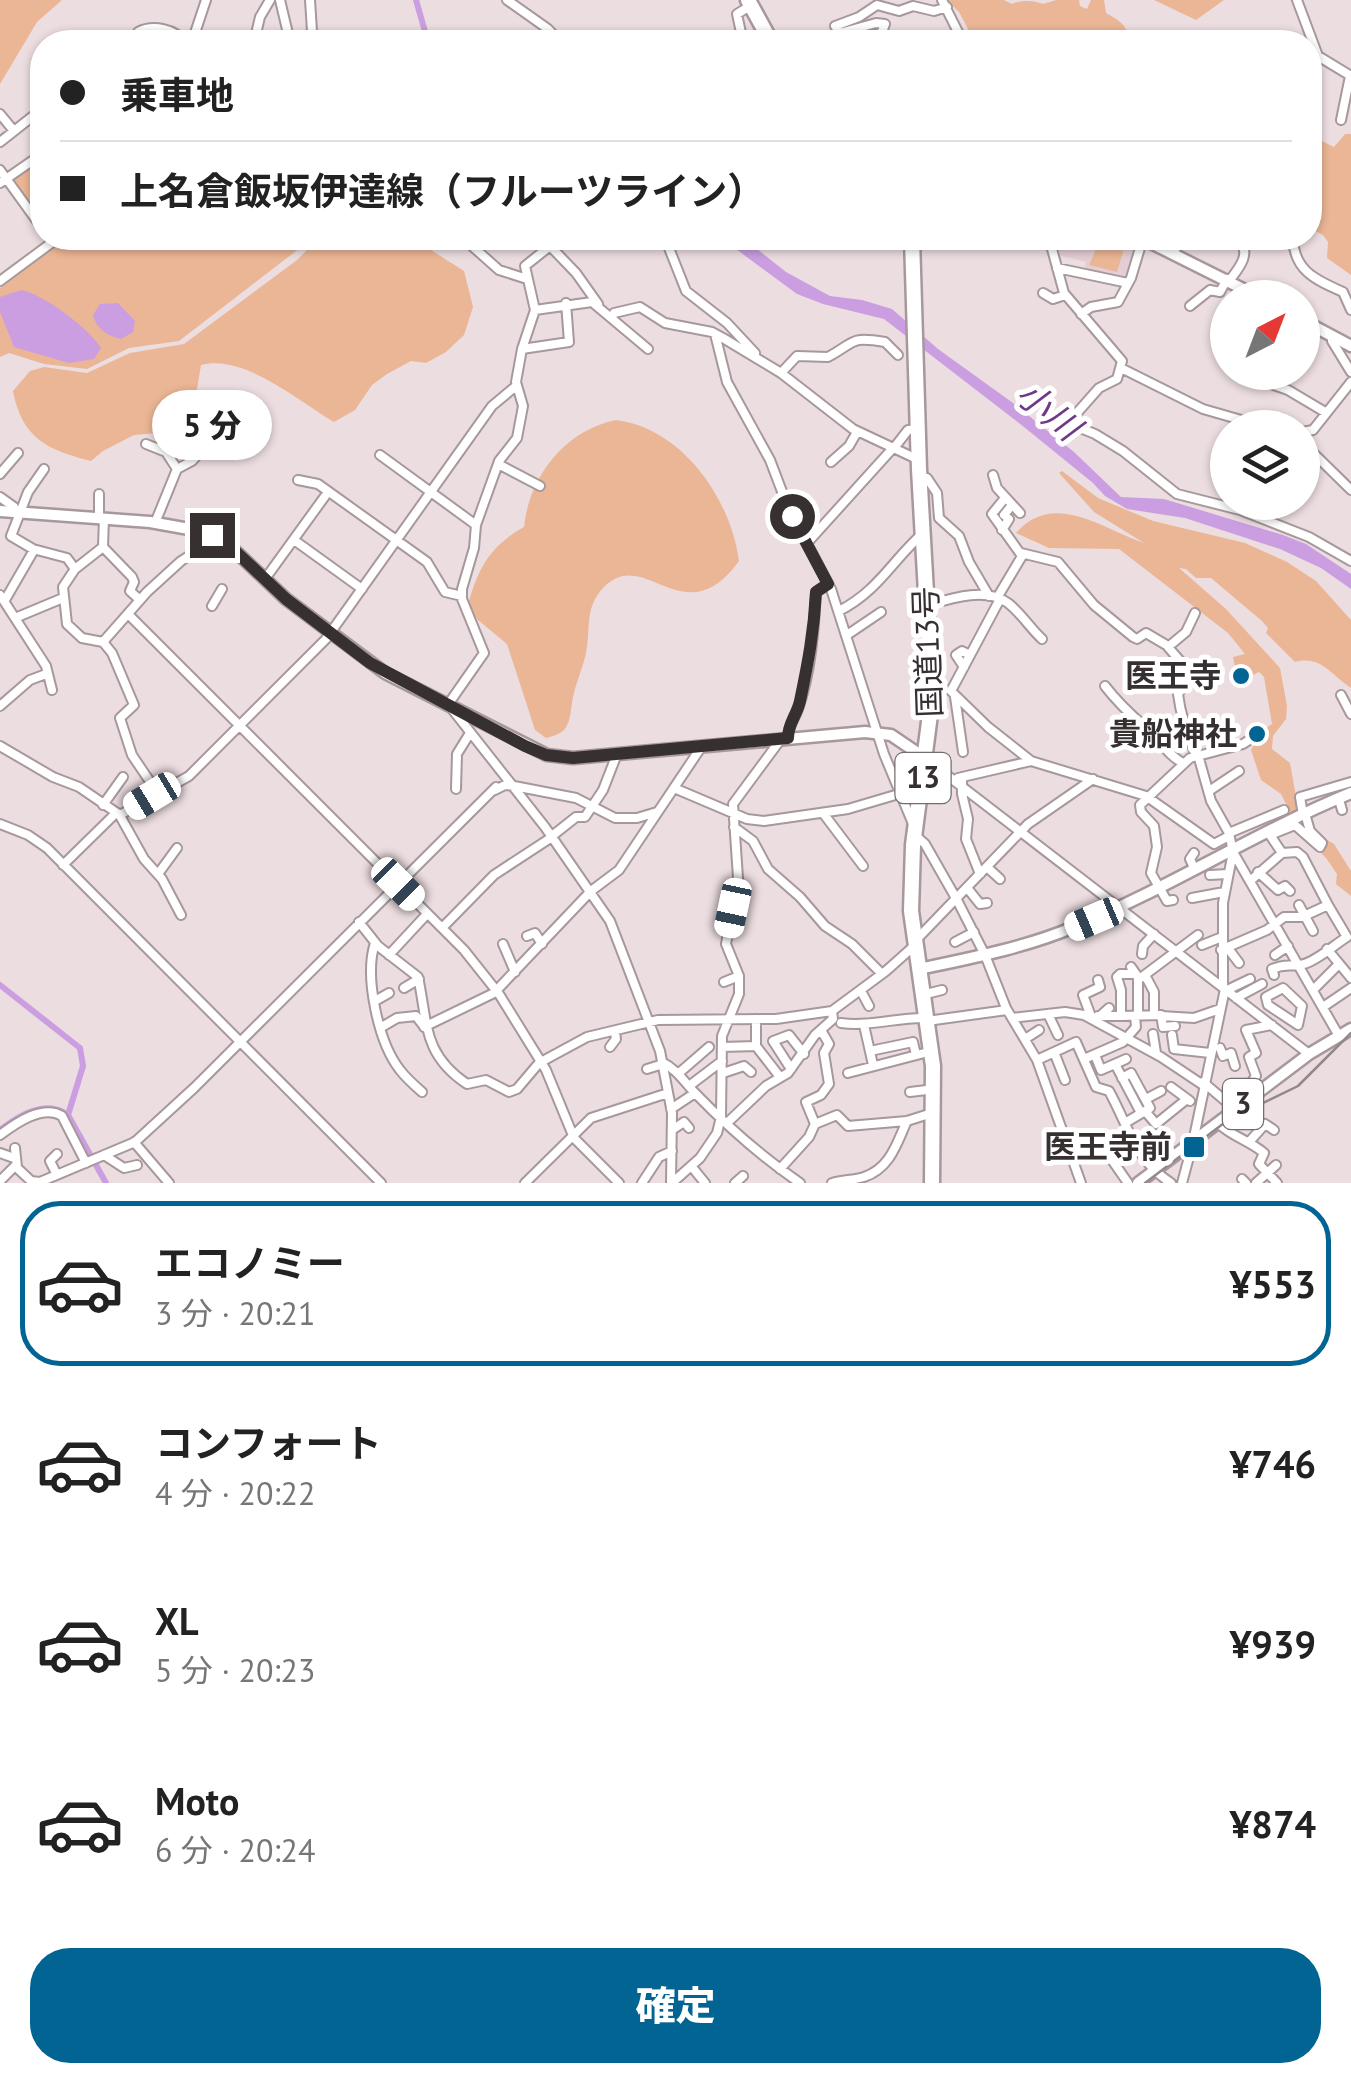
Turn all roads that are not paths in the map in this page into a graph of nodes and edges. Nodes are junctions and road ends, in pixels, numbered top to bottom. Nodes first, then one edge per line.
1 (206, 0) edge
2 (270, 0) edge
3 (280, 0) edge
4 (310, 0) edge
5 (506, 0) edge
6 (1297, 0) edge
7 (746, 3) edge
8 (945, 4) edge
9 (193, 30) edge
10 (257, 30) edge
11 (287, 30) edge
12 (312, 30) edge
13 (549, 30) edge
14 (740, 30) edge
15 (763, 30) edge
16 (838, 30) edge
17 (851, 30) edge
18 (883, 30) edge
19 (957, 30) edge
20 (1308, 30) edge
21 (1322, 58) edge
22 (1351, 76) edge
23 (0, 114) edge
24 (30, 118) edge
25 (1341, 120) dead end
26 (14, 131) junction
27 (0, 142) edge
28 (30, 163) edge
29 (0, 170) edge
30 (4, 181) edge
31 (30, 213) edge
32 (39, 250) edge
33 (477, 250) edge
34 (546, 250) edge
35 (555, 250) edge
36 (670, 250) edge
37 (913, 250) edge
38 (1052, 250) edge
39 (1138, 250) edge
40 (1169, 250) edge
41 (1244, 250) edge
42 (1294, 250) edge
43 (1174, 252) joint
44 (1057, 268) junction
45 (527, 280) junction
46 (1228, 280) joint
47 (0, 281) edge
48 (1128, 283) junction
49 (1210, 290) edge
50 (1043, 293) dead end
51 (1065, 296) junction
52 (566, 303) junction
53 (598, 304) junction
54 (1190, 306) dead end
55 (535, 310) junction
56 (1351, 310) edge
57 (1082, 314) junction
58 (612, 318) junction
59 (1320, 330) edge
60 (715, 334) junction
61 (1332, 336) junction
62 (1351, 346) edge
63 (522, 349) junction
64 (648, 350) dead end
65 (898, 356) dead end
66 (761, 360) junction
67 (1121, 368) junction
68 (1351, 372) edge
69 (781, 374) junction
70 (1351, 382) edge
71 (516, 386) junction
72 (1287, 390) edge
73 (1210, 410) edge
74 (1325, 412) junction
75 (1320, 419) edge
76 (918, 429) junction
77 (858, 432) junction
78 (208, 443) dead end
79 (146, 444) dead end
80 (894, 448) junction
81 (18, 452) dead end
82 (380, 455) dead end
83 (919, 460) junction
84 (1320, 460) edge
85 (831, 462) dead end
86 (498, 464) junction
87 (44, 469) dead end
88 (177, 470) junction
89 (0, 474) edge
90 (994, 474) dead end
91 (920, 478) junction
92 (298, 480) dead end
93 (540, 486) dead end
94 (1351, 490) edge
95 (328, 492) junction
96 (431, 492) junction
97 (99, 494) dead end
98 (0, 497) edge
99 (1008, 501) junction
100 (0, 512) edge
101 (17, 513) junction
102 (1020, 513) dead end
103 (101, 518) junction
104 (155, 523) junction
105 (476, 525) junction
106 (922, 534) junction
107 (217, 538) junction
108 (294, 540) junction
109 (397, 540) junction
110 (808, 542) junction
111 (103, 548) junction
112 (34, 550) junction
113 (1021, 552) junction
114 (1351, 561) edge
115 (75, 569) junction
116 (264, 579) junction
117 (828, 584) junction
118 (222, 589) dead end
119 (362, 589) junction
120 (462, 596) junction
121 (996, 597) junction
122 (2, 598) edge
123 (63, 598) junction
124 (140, 600) junction
125 (928, 605) junction
126 (212, 606) dead end
127 (839, 612) junction
128 (881, 612) dead end
129 (1196, 613) dead end
130 (128, 614) junction
131 (15, 618) junction
132 (330, 634) junction
133 (847, 635) junction
134 (1042, 640) dead end
135 (103, 642) junction
136 (1168, 646) junction
137 (46, 674) junction
138 (1188, 674) junction
139 (1211, 683) dead end
140 (1105, 686) dead end
141 (52, 690) dead end
142 (1342, 695) dead end
143 (956, 696) junction
144 (0, 706) edge
145 (450, 708) junction
146 (1351, 714) edge
147 (239, 726) junction
148 (877, 732) junction
149 (470, 733) junction
150 (1255, 736) dead end
151 (784, 738) junction
152 (0, 746) edge
153 (702, 746) junction
154 (963, 752) dead end
155 (617, 754) junction
156 (1197, 755) junction
157 (926, 758) junction
158 (1031, 761) junction
159 (1183, 764) junction
160 (1239, 771) dead end
161 (1093, 779) junction
162 (958, 781) junction
163 (125, 782) dead end
164 (1351, 782) edge
165 (514, 786) junction
166 (674, 788) junction
167 (456, 789) dead end
168 (922, 789) junction
169 (1209, 791) junction
170 (156, 792) junction
171 (898, 792) junction
172 (1351, 793) edge
173 (1146, 796) junction
174 (103, 805) junction
175 (594, 807) junction
176 (1284, 810) dead end
177 (658, 812) junction
178 (1248, 812) dead end
179 (118, 814) junction
180 (733, 814) junction
181 (823, 814) junction
182 (0, 816) edge
183 (1252, 822) junction
184 (0, 824) edge
185 (1266, 825) junction
186 (734, 827) junction
187 (14, 828) junction
188 (915, 831) junction
189 (1021, 832) junction
190 (552, 836) junction
191 (1230, 842) junction
192 (176, 848) dead end
193 (1194, 853) dead end
194 (1282, 853) junction
195 (505, 854) dead end
196 (512, 864) junction
197 (63, 865) junction
198 (863, 866) dead end
199 (1194, 868) junction
200 (984, 871) junction
201 (1258, 872) junction
202 (158, 874) junction
203 (1227, 874) junction
204 (1210, 875) dead end
205 (1000, 878) dead end
206 (1250, 881) junction
207 (398, 884) junction
208 (1158, 886) junction
209 (968, 889) junction
210 (591, 890) junction
211 (1224, 892) junction
212 (1290, 892) dead end
213 (1192, 898) dead end
214 (957, 900) junction
215 (1173, 900) dead end
216 (1262, 901) junction
217 (987, 903) dead end
218 (1299, 904) dead end
219 (1328, 904) junction
220 (1118, 906) junction
221 (1249, 909) dead end
222 (427, 914) junction
223 (181, 915) dead end
224 (1306, 915) junction
225 (359, 922) junction
226 (1274, 923) junction
227 (442, 928) junction
228 (1314, 931) dead end
229 (974, 932) junction
230 (1154, 934) junction
231 (527, 936) dead end
232 (1222, 937) junction
233 (955, 942) dead end
234 (375, 943) junction
235 (914, 943) junction
236 (503, 944) dead end
237 (542, 944) junction
238 (1288, 946) junction
239 (1224, 948) junction
240 (1327, 949) junction
241 (1176, 952) junction
242 (1142, 954) dead end
243 (985, 955) junction
244 (1275, 955) dead end
245 (390, 956) junction
246 (1238, 963) dead end
247 (1339, 964) junction
248 (1300, 966) junction
249 (371, 969) junction
250 (918, 969) junction
251 (514, 972) junction
252 (882, 974) junction
253 (1137, 974) junction
254 (1274, 975) dead end
255 (738, 976) junction
256 (1351, 978) edge
257 (419, 979) junction
258 (1250, 979) dead end
259 (1098, 980) dead end
260 (724, 982) dead end
261 (1262, 984) dead end
262 (404, 988) dead end
263 (1351, 988) edge
264 (1225, 989) junction
265 (497, 990) junction
266 (860, 990) junction
267 (942, 990) dead end
268 (1313, 990) junction
269 (390, 993) dead end
270 (922, 995) junction
271 (1236, 998) junction
272 (375, 1001) junction
273 (868, 1006) dead end
274 (1323, 1007) junction
275 (1109, 1008) dead end
276 (1220, 1010) junction
277 (832, 1011) junction
278 (1278, 1012) junction
279 (1010, 1014) junction
280 (1048, 1014) junction
281 (1121, 1016) junction
282 (1137, 1016) junction
283 (1158, 1016) junction
284 (756, 1019) junction
285 (1096, 1019) junction
286 (728, 1020) junction
287 (927, 1020) junction
288 (651, 1022) junction
289 (841, 1023) dead end
290 (864, 1024) junction
291 (1270, 1024) junction
292 (424, 1026) junction
293 (380, 1028) junction
294 (1351, 1029) edge
295 (821, 1030) junction
296 (1039, 1030) dead end
297 (615, 1032) junction
298 (1153, 1034) dead end
299 (1058, 1035) dead end
300 (1339, 1036) junction
301 (1024, 1039) junction
302 (1126, 1039) junction
303 (240, 1042) junction
304 (756, 1046) junction
305 (709, 1047) dead end
306 (722, 1047) junction
307 (610, 1048) dead end
308 (1217, 1050) junction
309 (870, 1051) junction
310 (1054, 1052) junction
311 (924, 1053) junction
312 (1154, 1053) junction
313 (804, 1054) junction
314 (1094, 1054) junction
315 (1309, 1054) junction
316 (1084, 1059) junction
317 (1126, 1059) dead end
318 (1038, 1060) junction
319 (541, 1062) junction
320 (722, 1062) junction
321 (1142, 1062) dead end
322 (663, 1063) junction
323 (1115, 1064) junction
324 (873, 1065) junction
325 (1235, 1066) dead end
326 (648, 1069) dead end
327 (751, 1072) dead end
328 (679, 1073) junction
329 (723, 1073) junction
330 (848, 1073) dead end
331 (783, 1075) junction
332 (1122, 1078) junction
333 (1065, 1080) dead end
334 (792, 1082) dead end
335 (1203, 1084) junction
336 (1171, 1088) dead end
337 (692, 1090) junction
338 (784, 1090) dead end
339 (935, 1090) junction
340 (1161, 1091) dead end
341 (422, 1092) dead end
342 (668, 1092) junction
343 (910, 1092) dead end
344 (1187, 1099) junction
345 (1146, 1100) junction
346 (1198, 1106) junction
347 (1240, 1107) junction
348 (671, 1110) junction
349 (660, 1112) dead end
350 (935, 1112) junction
351 (1143, 1112) junction
352 (724, 1120) junction
353 (907, 1121) junction
354 (1125, 1122) junction
355 (1218, 1123) junction
356 (815, 1124) junction
357 (689, 1128) dead end
358 (672, 1130) junction
359 (1274, 1130) dead end
360 (0, 1135) edge
361 (572, 1136) junction
362 (1167, 1138) dead end
363 (1250, 1141) junction
364 (134, 1142) junction
365 (1192, 1142) junction
366 (1103, 1147) dead end
367 (15, 1148) dead end
368 (672, 1151) junction
369 (0, 1152) edge
370 (57, 1154) dead end
371 (1174, 1156) junction
372 (100, 1157) junction
373 (1189, 1157) dead end
374 (16, 1162) junction
375 (86, 1163) junction
376 (137, 1165) dead end
377 (1276, 1165) dead end
378 (692, 1167) junction
379 (780, 1169) junction
380 (1154, 1172) junction
381 (1267, 1173) junction
382 (788, 1175) junction
383 (57, 1176) junction
384 (743, 1176) dead end
385 (0, 1181) edge
386 (169, 1183) edge
387 (381, 1183) edge
388 (525, 1183) edge
389 (619, 1183) edge
390 (642, 1183) edge
391 (672, 1183) edge
392 (705, 1183) edge
393 (735, 1183) edge
394 (781, 1183) edge
395 (800, 1183) edge
396 (832, 1183) edge
397 (932, 1183) edge
398 (1081, 1183) edge
399 (1128, 1183) edge
400 (1138, 1183) edge
401 (1170, 1183) edge
402 (1182, 1183) edge
403 (1256, 1183) edge
404 (1277, 1183) edge

1 - 9 street
2 - 10 street
3 - 11 street
4 - 12 street
5 - 13 street
6 - 20 street
7 - 14 street
7 - 15 highway
8 - 16 street
8 - 19 street
17 - 18 street
21 - 22 street
22 - 25 street
23 - 26 street
24 - 26 street
26 - 27 street
28 - 30 street
29 - 30 street
30 - 31 street
32 - 47 street
33 - 45 street
34 - 45 street
35 - 53 street
36 - 66 street
37 - 76 highway, 国道13号 / 13
38 - 44 street
39 - 48 street
40 - 43 main road
41 - 46 street
42 - 56 street
43 - 46 main road
44 - 48 street
44 - 51 street
45 - 55 street
48 - 57 street
49 - 54 street
50 - 51 street
51 - 57 street
52 - 53 street
52 - 55 street
52 - 63 street
53 - 58 street
55 - 63 street
57 - 67 street
58 - 60 street
58 - 64 street
59 - 61 main road
60 - 66 street
60 - 110 street
61 - 62 main road
61 - 68 street
63 - 71 street
65 - 69 street
66 - 69 street
67 - 73 street
67 - 114 street
69 - 77 street
70 - 74 street
71 - 86 street
71 - 96 street
72 - 74 street
74 - 75 street
76 - 80 street
76 - 83 highway, 国道13号 / 13
77 - 80 street
77 - 85 street
78 - 88 street
79 - 88 street
80 - 83 street
80 - 110 street
81 - 89 street
82 - 96 street
83 - 91 highway, 国道13号 / 13
84 - 94 street
86 - 93 street
86 - 105 street
87 - 101 street
88 - 104 street
90 - 99 street
91 - 106 highway, 国道13号 / 13
91 - 121 street
92 - 95 street
95 - 108 street
95 - 109 street
96 - 105 street
96 - 109 street
97 - 103 street
98 - 101 street
99 - 102 street
99 - 113 street
100 - 101 main road
101 - 103 main road
101 - 112 street
103 - 104 main road
103 - 111 street
104 - 107 main road
105 - 120 street
106 - 125 highway, 国道13号 / 13
106 - 127 street
107 - 116 main road
107 - 124 street
108 - 116 street
108 - 119 street
109 - 119 street
109 - 120 street
110 - 117 street
111 - 115 street
111 - 124 street
112 - 115 street
112 - 122 street
113 - 121 street
113 - 136 street
115 - 123 street
116 - 132 main road
117 - 127 street
117 - 151 street
118 - 126 street
119 - 132 street
120 - 145 street
121 - 125 street
121 - 134 street
121 - 143 street
122 - 131 street
123 - 131 street
123 - 135 street
124 - 130 street
125 - 157 highway, 国道13号 / 13
127 - 133 street
128 - 133 street
129 - 136 street
130 - 135 street
130 - 147 street
131 - 137 street
132 - 145 main road
132 - 147 street
133 - 148 street
135 - 170 street
136 - 138 street
137 - 141 street
137 - 144 street
138 - 139 street
138 - 156 street
140 - 159 street
142 - 146 street
143 - 154 street
143 - 158 street
145 - 149 street
145 - 155 main road
147 - 170 street
147 - 207 street
148 - 151 main road
148 - 157 main road
148 - 171 street
149 - 165 street
149 - 167 street
150 - 156 street
151 - 153 main road
151 - 180 street
152 - 174 street
153 - 155 main road
153 - 166 street
155 - 175 street
156 - 159 street
156 - 169 street
157 - 162 street
157 - 168 highway, 国道13号 / 13
158 - 161 street
158 - 162 street
159 - 173 street
160 - 169 street
161 - 173 street
161 - 189 street
162 - 189 street
162 - 200 street
163 - 174 street
164 - 194 street
165 - 175 street
165 - 190 street
165 - 207 street
166 - 177 street
166 - 180 street
168 - 171 street
168 - 188 highway, 国道13号 / 13
169 - 191 street
170 - 179 street
171 - 181 street
171 - 188 street
172 - 185 main road
173 - 191 street
173 - 208 street
174 - 179 street
175 - 177 street
175 - 190 street
176 - 185 street
177 - 210 street
178 - 183 street
179 - 197 street
179 - 202 street
180 - 181 street
180 - 186 street
181 - 198 street
182 - 187 street
183 - 185 street
183 - 191 street
184 - 187 street
185 - 191 main road
186 - 252 street
186 - 255 street
187 - 197 street
188 - 214 street
188 - 235 highway, 国道13号 / 13
189 - 200 street
189 - 220 street
190 - 196 street
190 - 210 street
191 - 199 main road
191 - 203 street
191 - 206 street
192 - 202 street
193 - 199 street
194 - 201 street
194 - 219 street
195 - 196 street
196 - 227 street
197 - 303 street
199 - 208 main road
200 - 205 street
200 - 209 street
201 - 206 street
201 - 212 street
202 - 223 street
203 - 204 street
203 - 211 street
206 - 216 street
207 - 222 street
207 - 225 street
208 - 215 street
208 - 220 main road
209 - 214 street
209 - 217 street
210 - 237 street
210 - 288 street
211 - 213 street
211 - 232 street
214 - 229 street
214 - 235 street
216 - 221 street
216 - 226 street
218 - 224 street
219 - 224 street
219 - 240 street
220 - 230 street
220 - 243 main road
222 - 227 street
222 - 245 street
224 - 226 street
224 - 228 street
225 - 234 street
225 - 303 street
226 - 238 street
226 - 239 street
227 - 265 street
229 - 233 street
229 - 243 street
230 - 241 street
230 - 242 street
231 - 237 street
232 - 239 street
232 - 241 street
234 - 245 street
234 - 249 street
235 - 250 highway, 国道13号 / 13
235 - 252 street
236 - 251 street
237 - 251 street
238 - 244 street
238 - 248 street
239 - 246 street
239 - 264 street
240 - 247 street
240 - 248 street
241 - 253 street
241 - 264 street
243 - 250 main road
243 - 279 street
245 - 249 street
245 - 257 street
247 - 256 street
247 - 268 street
248 - 254 street
248 - 268 street
249 - 272 street
250 - 270 highway, 国道13号 / 13
251 - 265 street
252 - 266 street
253 - 281 street
253 - 282 street
253 - 283 street
255 - 260 street
255 - 286 street
257 - 262 street
257 - 292 street
258 - 264 street
259 - 285 street
261 - 271 street
263 - 274 street
264 - 271 street
264 - 276 street
265 - 292 street
265 - 319 street
266 - 273 street
266 - 277 street
267 - 270 street
268 - 274 street
269 - 272 street
270 - 287 highway, 国道13号 / 13
271 - 291 street
272 - 293 street
274 - 300 street
275 - 285 street
276 - 283 street
276 - 308 street
277 - 284 street
277 - 295 street
278 - 278 street
278 - 291 street
279 - 280 street
279 - 287 street
279 - 301 street
280 - 285 street
280 - 299 street
281 - 282 street
281 - 285 street
282 - 283 street
282 - 302 street
283 - 308 street
284 - 286 street
284 - 304 street
285 - 302 street
286 - 288 street
286 - 306 street
287 - 290 street
287 - 311 highway, 国道13号 / 13
288 - 297 street
288 - 322 street
289 - 290 street
290 - 309 street
291 - 315 street
291 - 347 street
292 - 293 street
292 - 319 street
293 - 341 street
294 - 300 main road, 3
295 - 313 street
295 - 356 street
296 - 301 street
297 - 307 street
297 - 319 street
298 - 312 street
300 - 315 main road, 3
301 - 318 street
302 - 312 street
302 - 314 street
303 - 364 street
303 - 387 street
304 - 306 street
304 - 331 street
305 - 328 street
306 - 320 street
308 - 325 street
308 - 335 street
309 - 311 street
309 - 324 street
310 - 316 street
310 - 318 street
310 - 333 street
311 - 324 street
311 - 339 highway, 国道13号 / 13
312 - 321 street
312 - 335 street
313 - 331 street
313 - 331 street
314 - 316 street
314 - 323 street
315 - 347 main road, 3
316 - 354 street
317 - 323 street
318 - 398 street
319 - 361 street
320 - 329 street
320 - 337 street
322 - 326 street
322 - 328 street
322 - 342 street
323 - 332 street
324 - 330 street
327 - 329 street
328 - 337 street
329 - 352 street
331 - 334 street
331 - 338 street
331 - 352 street
332 - 345 street
332 - 351 street
335 - 346 street
335 - 347 street
336 - 344 street
337 - 348 street
337 - 352 street
339 - 343 street
339 - 350 highway, 国道13号 / 13
340 - 345 street
342 - 348 street
342 - 361 street
344 - 346 street
344 - 351 street
345 - 351 street
346 - 365 street
347 - 355 main road, 3
348 - 349 street
348 - 358 street
350 - 353 street
350 - 397 highway, 国道13号 / 13
351 - 354 street
352 - 378 street
352 - 379 street
353 - 356 street
353 - 396 street
354 - 380 street
355 - 363 street
355 - 365 main road, 3
356 - 379 street
357 - 358 street
358 - 368 street
359 - 363 street
360 - 375 street
361 - 388 street
361 - 389 street
362 - 371 street
363 - 381 street
364 - 372 street
364 - 386 street
365 - 371 main road, 3
366 - 399 street
367 - 374 street
368 - 390 street
368 - 391 street
369 - 374 street
370 - 383 street
371 - 380 main road, 3
372 - 375 street
372 - 376 street
373 - 402 street
374 - 383 street
374 - 385 street
375 - 383 street
377 - 381 street
378 - 391 street
378 - 392 street
379 - 382 street
380 - 400 main road, 3
380 - 401 street
381 - 403 street
381 - 404 street
382 - 394 street
382 - 395 street
384 - 393 street

